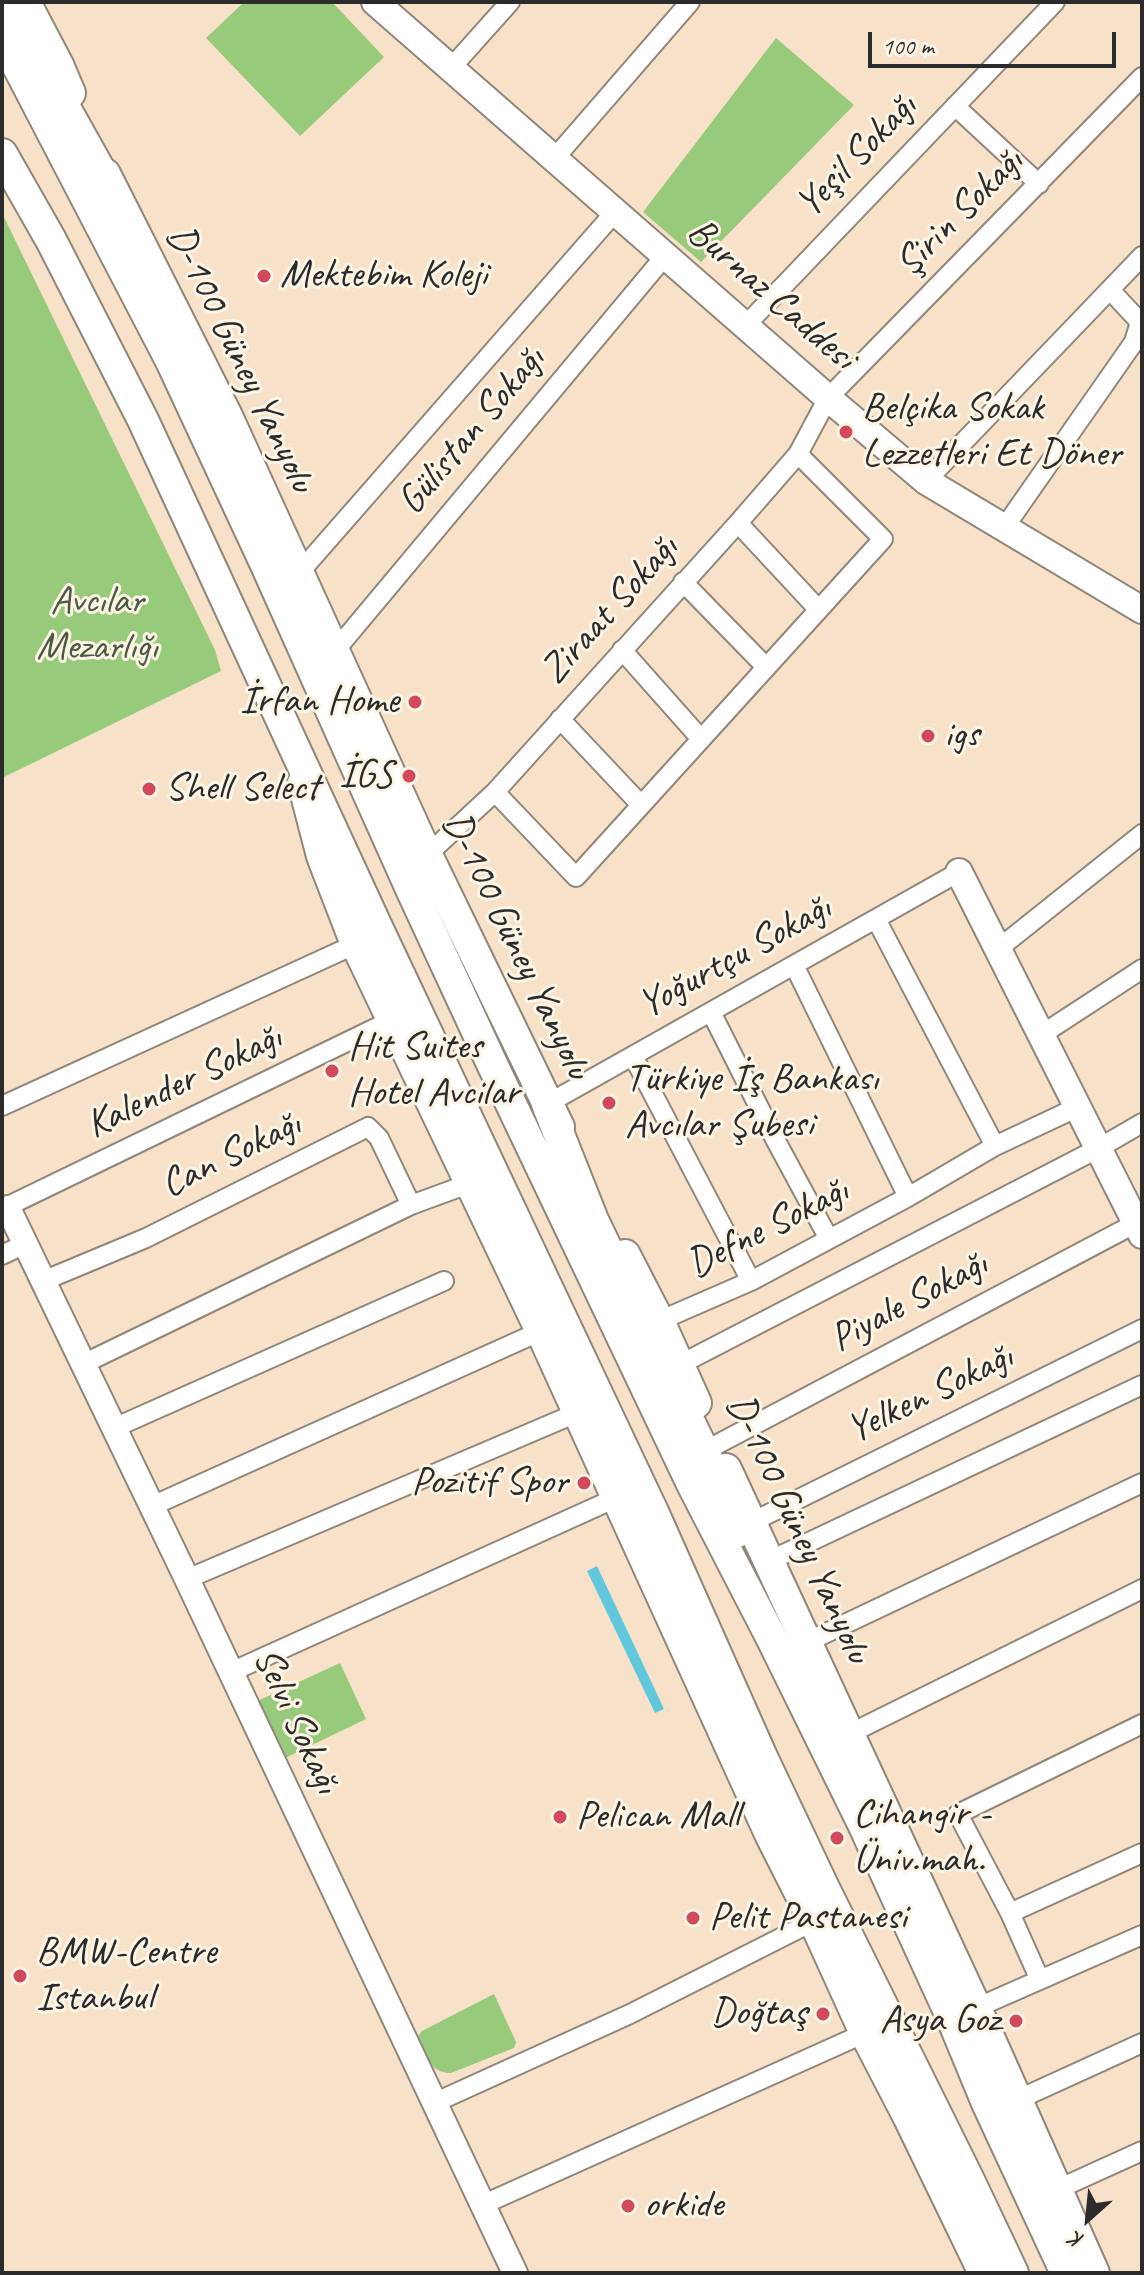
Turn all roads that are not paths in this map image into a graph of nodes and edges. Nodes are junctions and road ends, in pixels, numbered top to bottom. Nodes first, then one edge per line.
1 (375, 2) edge
2 (510, 2) edge
3 (690, 2) edge
4 (1055, 2) edge
5 (21, 3) edge
6 (2, 36) edge
7 (451, 68) junction
8 (1142, 77) edge
9 (955, 106) junction
10 (2, 154) edge
11 (554, 159) junction
12 (2, 182) edge
13 (1039, 184) junction
14 (615, 212) junction
15 (51, 240) junction
16 (665, 256) junction
17 (1142, 256) edge
18 (1110, 290) junction
19 (745, 326) junction
20 (828, 398) junction
21 (798, 454) junction
22 (926, 481) junction
23 (738, 523) junction
24 (1004, 528) junction
25 (299, 573) junction
26 (683, 582) junction
27 (1141, 605) edge
28 (818, 609) junction
29 (622, 650) junction
30 (334, 652) junction
31 (766, 667) junction
32 (560, 719) junction
33 (701, 739) junction
34 (298, 757) junction
35 (495, 792) junction
36 (641, 805) junction
37 (1142, 834) edge
38 (427, 855) junction
39 (959, 872) joint
40 (876, 919) junction
41 (356, 944) junction
42 (998, 949) junction
43 (794, 965) junction
44 (1142, 969) edge
45 (711, 1012) junction
46 (392, 1020) junction
47 (1041, 1035) junction
48 (633, 1056) junction
49 (547, 1104) junction
50 (2, 1106) edge
51 (1078, 1107) junction
52 (1142, 1123) edge
53 (995, 1146) junction
54 (1099, 1148) junction
55 (471, 1183) junction
56 (908, 1197) junction
57 (411, 1205) junction
58 (5, 1208) edge
59 (1140, 1226) edge
60 (829, 1239) junction
61 (25, 1244) junction
62 (2, 1255) edge
63 (43, 1281) junction
64 (444, 1281) dead end
65 (751, 1281) junction
66 (659, 1321) junction
67 (1142, 1329) edge
68 (541, 1331) junction
69 (83, 1364) junction
70 (679, 1365) junction
71 (1142, 1385) edge
72 (579, 1412) junction
73 (114, 1428) junction
74 (716, 1445) junction
75 (1142, 1483) edge
76 (618, 1497) junction
77 (152, 1506) junction
78 (750, 1523) junction
79 (769, 1561) junction
80 (187, 1579) junction
81 (1142, 1589) edge
82 (761, 1617) junction
83 (805, 1643) junction
84 (231, 1672) junction
85 (1142, 1724) edge
86 (849, 1734) junction
87 (1142, 1853) edge
88 (1010, 1913) junction
89 (814, 1921) junction
90 (1142, 1935) edge
91 (1040, 1980) junction
92 (976, 2008) junction
93 (865, 2033) junction
94 (1142, 2043) edge
95 (1017, 2100) junction
96 (434, 2103) junction
97 (1142, 2151) edge
98 (1056, 2190) junction
99 (482, 2205) junction
100 (978, 2271) edge
101 (515, 2273) edge
102 (1013, 2273) edge
103 (1066, 2273) edge
104 (1094, 2273) edge

1 - 7 main road, Burnaz Caddesi
2 - 7 street
3 - 11 street
4 - 9 street, Yeşil Sokağı
5 - 25 main road, D-100 Güney Yanyolu
6 - 82 main road
7 - 11 main road, Burnaz Caddesi
8 - 13 street, Şirin Sokağı
9 - 13 street
9 - 19 street, Yeşil Sokağı
10 - 15 main road
11 - 14 main road, Burnaz Caddesi
12 - 15 main road
13 - 20 street, Şirin Sokağı
14 - 16 main road, Burnaz Caddesi
14 - 25 street
15 - 34 main road
16 - 19 main road, Burnaz Caddesi
16 - 30 street, Gülistan Sokağı
17 - 18 street
18 - 22 street
18 - 24 street
19 - 20 main road, Burnaz Caddesi
20 - 21 street, Ziraat Sokağı
20 - 22 main road, Burnaz Caddesi
21 - 23 street, Ziraat Sokağı
21 - 28 street
22 - 24 main road, Burnaz Caddesi
23 - 26 street, Ziraat Sokağı
23 - 28 street
24 - 27 main road, Burnaz Caddesi
25 - 30 main road, D-100 Güney Yanyolu
26 - 29 street, Ziraat Sokağı
26 - 31 street
28 - 31 street
29 - 32 street, Ziraat Sokağı
29 - 33 street
30 - 38 main road, D-100 Güney Yanyolu
31 - 33 street
32 - 35 street, Ziraat Sokağı
32 - 36 street
33 - 36 street
34 - 41 main road
34 - 102 main road
35 - 36 street
35 - 38 street, Ziraat Sokağı
37 - 42 street
38 - 49 main road, D-100 Güney Yanyolu
39 - 40 street, Yoğurtçu Sokağı
39 - 42 main road
40 - 43 street, Yoğurtçu Sokağı
40 - 53 street
41 - 46 main road
41 - 50 street
42 - 47 main road
43 - 45 street, Yoğurtçu Sokağı
43 - 56 street
44 - 47 street
45 - 48 street, Yoğurtçu Sokağı
45 - 60 street
46 - 55 main road
46 - 58 street, Kalender Sokağı
47 - 51 main road
48 - 49 street, Yoğurtçu Sokağı
48 - 65 street
49 - 66 main road, D-100 Güney Yanyolu
49 - 82 main road
51 - 53 street, Defne Sokağı
51 - 54 main road
52 - 54 street
53 - 56 street, Defne Sokağı
54 - 59 main road
54 - 70 street
55 - 57 street
55 - 68 main road
56 - 60 street, Defne Sokağı
57 - 63 street, Can Sokağı
57 - 69 street
58 - 61 street, Selvi Sokağı
59 - 74 street, Piyale Sokağı
60 - 65 street, Defne Sokağı
61 - 62 street
61 - 63 street, Selvi Sokağı
63 - 69 street, Selvi Sokağı
64 - 73 street
65 - 66 street, Defne Sokağı
66 - 70 main road, D-100 Güney Yanyolu
67 - 78 street, Yelken Sokağı
68 - 72 main road
68 - 77 street
69 - 73 street, Selvi Sokağı
70 - 74 main road, D-100 Güney Yanyolu
71 - 79 street
72 - 76 main road
72 - 80 street
73 - 77 street, Selvi Sokağı
74 - 78 main road, D-100 Güney Yanyolu
75 - 83 street
76 - 84 street
76 - 89 main road
77 - 80 street, Selvi Sokağı
78 - 79 main road, D-100 Güney Yanyolu
79 - 83 main road, D-100 Güney Yanyolu
80 - 84 street, Selvi Sokağı
81 - 86 street
82 - 103 main road
83 - 86 main road, D-100 Güney Yanyolu
84 - 96 street, Selvi Sokağı
85 - 88 street
86 - 92 main road, D-100 Güney Yanyolu
87 - 88 street
88 - 91 street
89 - 93 main road
89 - 96 street
90 - 91 street
91 - 92 street
92 - 95 main road, D-100 Güney Yanyolu
93 - 99 street
93 - 100 main road
94 - 95 street
95 - 98 main road, D-100 Güney Yanyolu
96 - 99 street, Selvi Sokağı
97 - 98 street
98 - 104 main road, D-100 Güney Yanyolu
99 - 101 street, Selvi Sokağı

